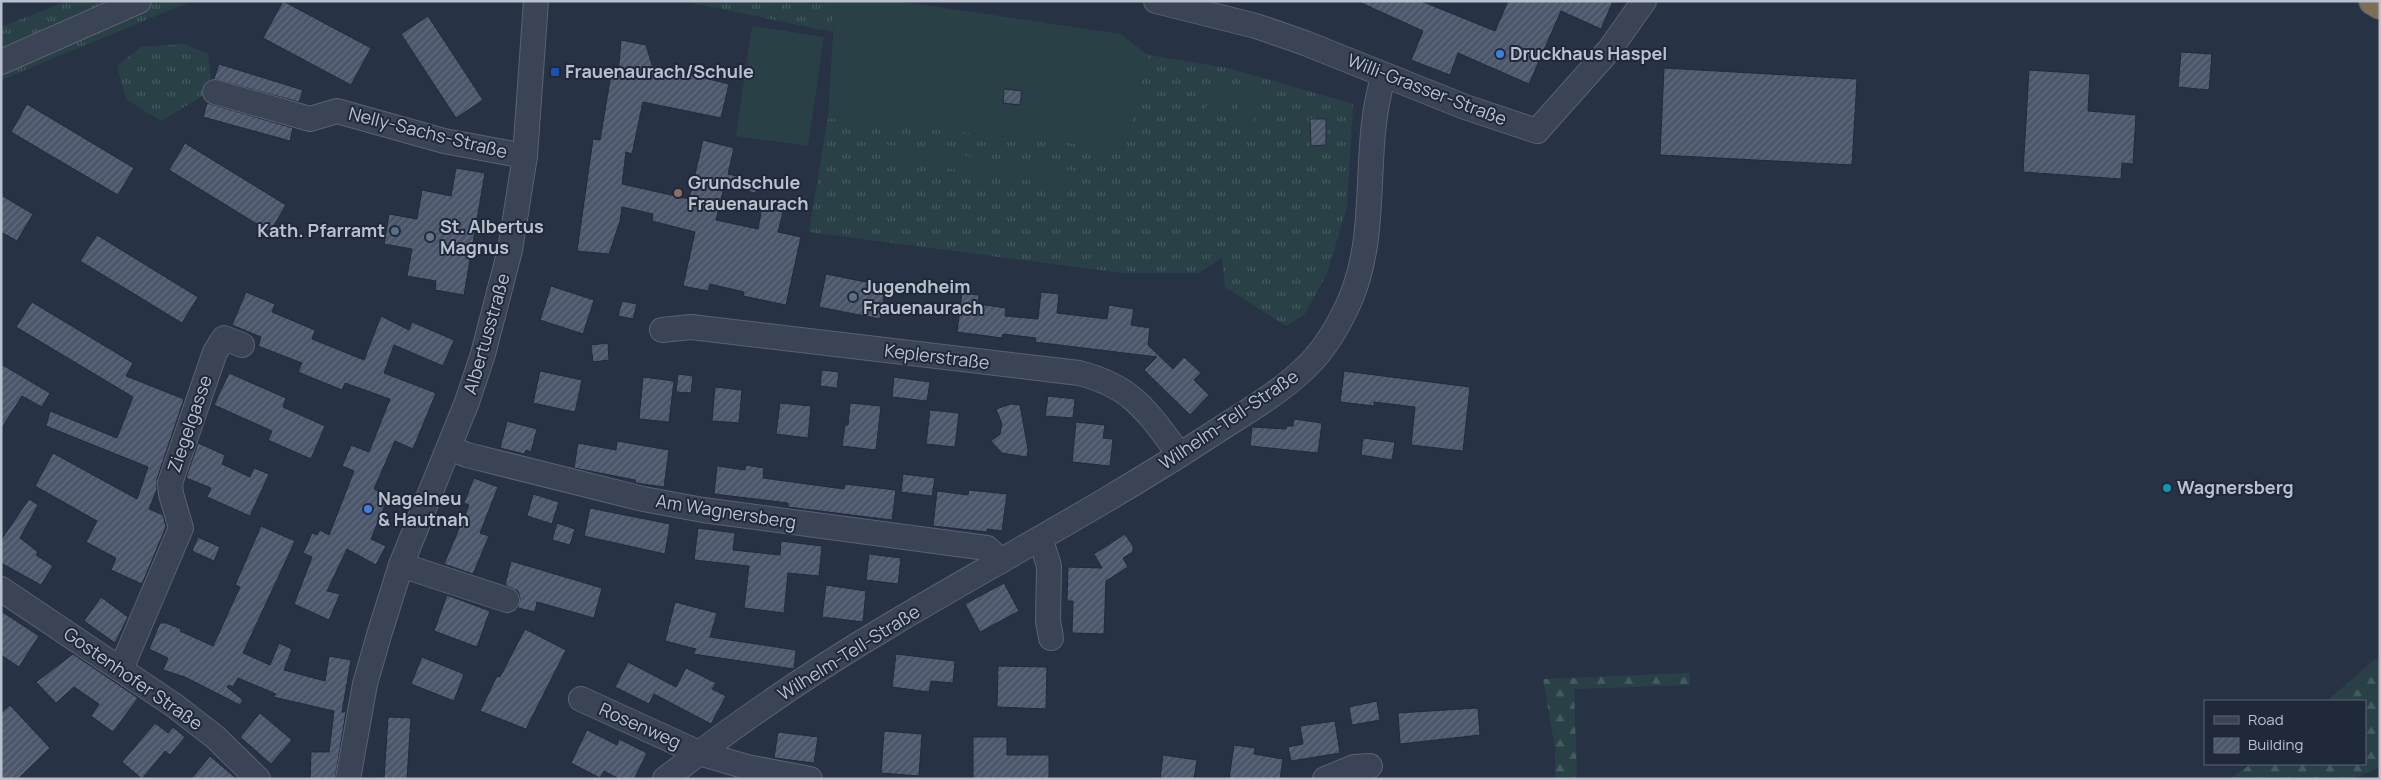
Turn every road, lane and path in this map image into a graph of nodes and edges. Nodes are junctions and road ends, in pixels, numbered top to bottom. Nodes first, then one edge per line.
1 (139, 1) edge
2 (536, 1) edge
3 (1156, 1) edge
4 (1644, 1) edge
5 (2373, 1) edge
6 (2380, 5) edge
7 (1, 62) edge
8 (1384, 75) junction
9 (215, 92) dead end
10 (525, 156) junction
11 (662, 330) dead end
12 (242, 345) dead end
13 (450, 448) junction
14 (1180, 455) junction
15 (1040, 540) junction
16 (1001, 561) junction
17 (401, 565) junction
18 (1, 589) edge
19 (507, 600) dead end
20 (1051, 638) dead end
21 (121, 669) junction
22 (581, 699) dead end
23 (699, 753) junction
24 (1370, 766) dead end
25 (258, 779) edge
26 (348, 779) edge
27 (665, 779) edge
28 (810, 779) edge
29 (1326, 779) edge

1 - 7 street
2 - 10 street, Albertusstraße
3 - 8 street, Willi-Grasser-Straße
4 - 8 street, Willi-Grasser-Straße
5 - 6 highway
8 - 14 street, Wilhelm-Tell-Straße
9 - 10 street, Nelly-Sachs-Straße
10 - 13 street, Albertusstraße
11 - 14 street, Keplerstraße
12 - 21 street, Ziegelgasse
13 - 16 street, Am Wagnersberg
13 - 17 street, Albertusstraße
14 - 15 street, Wilhelm-Tell-Straße
15 - 16 street, Wilhelm-Tell-Straße
15 - 20 street
16 - 23 street, Wilhelm-Tell-Straße
17 - 19 street
17 - 26 street, Albertusstraße
18 - 21 street, Gostenhofer Straße
21 - 25 street, Gostenhofer Straße
22 - 23 street, Rosenweg
23 - 27 street, Wilhelm-Tell-Straße
23 - 28 street, Rosenweg
24 - 29 street

